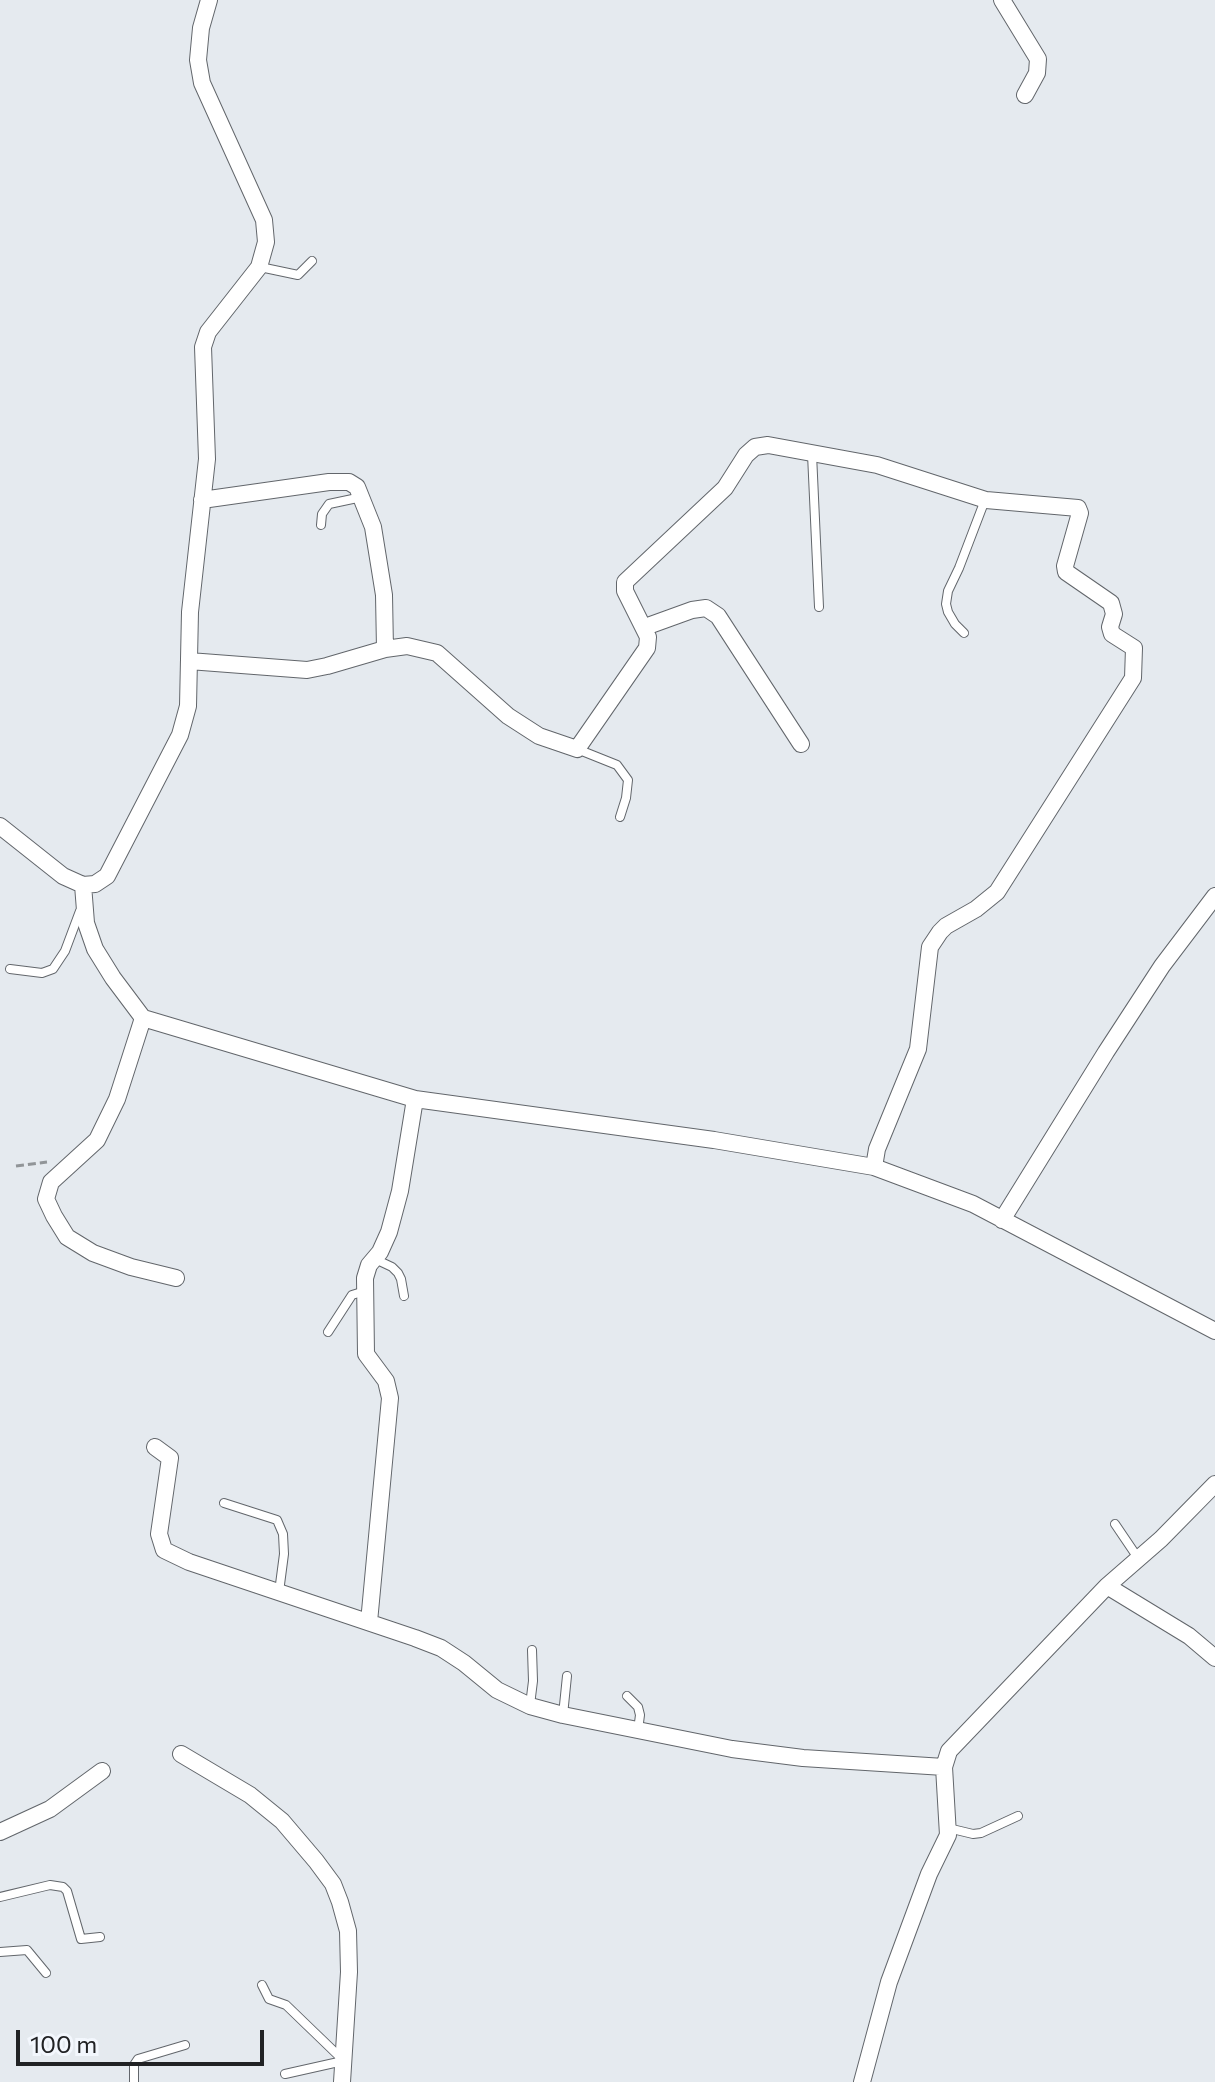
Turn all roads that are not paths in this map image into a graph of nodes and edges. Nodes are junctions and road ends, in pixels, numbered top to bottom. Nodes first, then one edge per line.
1 (209, 0) edge
2 (1002, 0) edge
3 (1025, 95) dead end
4 (312, 261) dead end
5 (259, 267) junction
6 (812, 453) junction
7 (362, 497) junction
8 (202, 500) junction
9 (986, 500) junction
10 (321, 525) dead end
11 (819, 607) dead end
12 (645, 627) junction
13 (964, 633) dead end
14 (385, 649) junction
15 (189, 661) junction
16 (801, 744) dead end
17 (577, 749) junction
18 (620, 817) dead end
19 (0, 826) edge
20 (83, 885) junction
21 (1215, 896) edge
22 (84, 902) junction
23 (10, 969) dead end
24 (143, 1018) junction
25 (415, 1099) junction
26 (874, 1167) junction
27 (1002, 1220) junction
28 (375, 1259) junction
29 (176, 1278) dead end
30 (365, 1291) junction
31 (404, 1296) dead end
32 (1215, 1331) edge
33 (328, 1332) dead end
34 (155, 1447) dead end
35 (1215, 1484) edge
36 (224, 1503) dead end
37 (1115, 1524) dead end
38 (1139, 1558) junction
39 (1107, 1586) junction
40 (279, 1592) junction
41 (369, 1622) junction
42 (532, 1650) dead end
43 (1215, 1658) edge
44 (567, 1676) dead end
45 (627, 1696) dead end
46 (530, 1706) junction
47 (563, 1715) junction
48 (638, 1730) junction
49 (181, 1754) dead end
50 (944, 1767) junction
51 (102, 1771) dead end
52 (1018, 1816) dead end
53 (948, 1828) junction
54 (0, 1832) edge
55 (0, 1897) edge
56 (100, 1937) dead end
57 (0, 1952) edge
58 (46, 1973) dead end
59 (262, 1985) dead end
60 (185, 2045) dead end
61 (343, 2060) junction
62 (285, 2074) dead end
63 (134, 2082) edge
64 (342, 2082) edge
65 (862, 2082) edge

1 - 5 street
2 - 3 street
4 - 5 lane
5 - 8 street
6 - 9 street
6 - 11 lane
6 - 12 street
7 - 8 street
7 - 10 lane
7 - 14 street
8 - 15 street
9 - 13 lane
9 - 26 street
12 - 16 street
12 - 17 street
14 - 15 street
14 - 17 street
15 - 20 street
17 - 18 lane
19 - 20 street
20 - 22 street
21 - 27 street
22 - 23 lane
22 - 24 street
24 - 25 street
24 - 29 street
25 - 26 street
25 - 28 street
26 - 27 street
27 - 32 street
28 - 30 street
28 - 31 lane
30 - 33 lane
30 - 41 street
34 - 40 street
35 - 38 street
36 - 40 lane
37 - 38 lane
38 - 39 street
39 - 43 street
39 - 50 street
40 - 41 street
41 - 46 street
42 - 46 lane
44 - 47 lane
45 - 48 lane
46 - 47 street
47 - 48 street
48 - 50 street
49 - 61 street
50 - 53 street
51 - 54 street
52 - 53 lane
53 - 65 street
55 - 56 lane
57 - 58 lane
59 - 61 lane
60 - 63 lane
61 - 62 lane
61 - 64 street

